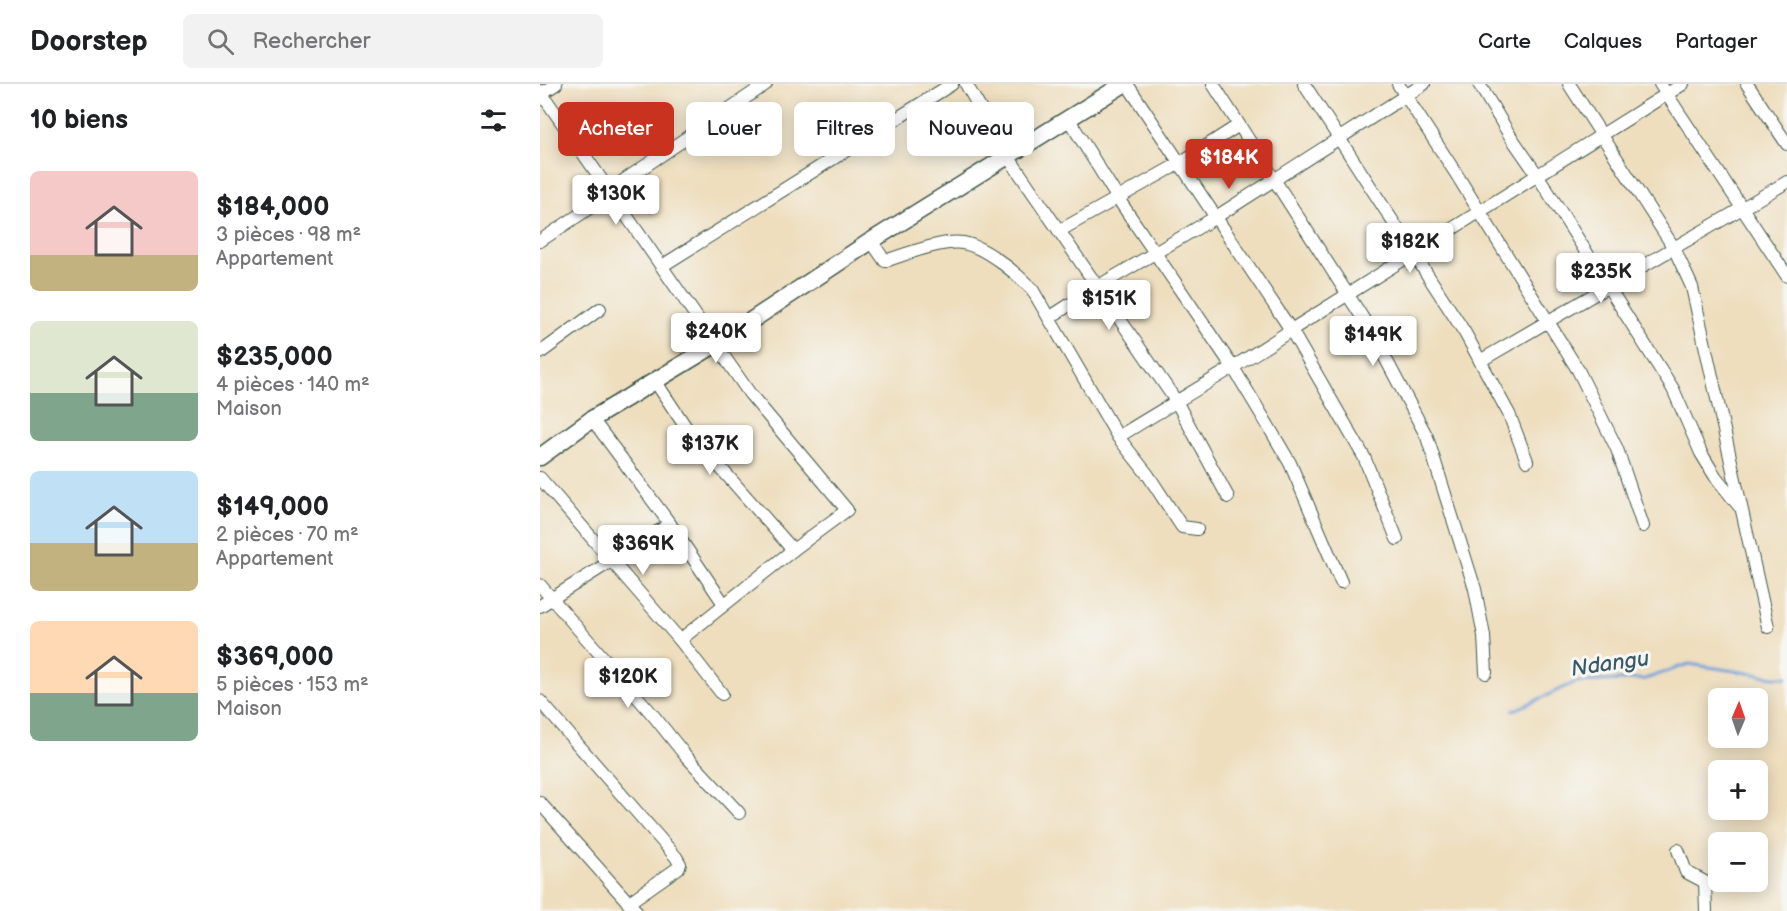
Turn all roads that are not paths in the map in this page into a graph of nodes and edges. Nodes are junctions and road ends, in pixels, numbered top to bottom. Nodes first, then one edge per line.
1 (556, 84) edge
2 (766, 84) edge
3 (952, 84) edge
4 (966, 84) edge
5 (1125, 84) edge
6 (1213, 84) edge
7 (1304, 84) edge
8 (1398, 84) edge
9 (1424, 84) edge
10 (1479, 84) edge
11 (1569, 84) edge
12 (1683, 84) edge
13 (1747, 84) edge
14 (1664, 89) edge
15 (541, 92) edge
16 (1406, 96) junction
17 (976, 102) edge
18 (1068, 118) junction
19 (1239, 124) junction
20 (1600, 135) junction
21 (1338, 138) junction
22 (1034, 139) edge
23 (1787, 144) edge
24 (1005, 156) edge
25 (1008, 156) edge
26 (1180, 163) junction
27 (1538, 176) junction
28 (1273, 180) junction
29 (1787, 182) edge
30 (612, 193) junction
31 (1117, 197) junction
32 (1742, 207) junction
33 (1480, 213) junction
34 (1216, 216) junction
35 (1059, 231) junction
36 (540, 241) edge
37 (871, 241) junction
38 (1674, 248) junction
39 (1156, 253) junction
40 (1413, 255) junction
41 (662, 266) junction
42 (1787, 276) edge
43 (1097, 287) junction
44 (1608, 287) junction
45 (1349, 296) junction
46 (600, 309) dead end
47 (1049, 318) junction
48 (1547, 321) junction
49 (1291, 330) junction
50 (716, 344) junction
51 (540, 353) edge
52 (1480, 361) junction
53 (1234, 369) junction
54 (655, 381) junction
55 (1176, 401) junction
56 (592, 419) junction
57 (1119, 437) junction
58 (540, 457) edge
59 (1527, 461) dead end
60 (540, 478) edge
61 (1228, 497) dead end
62 (1742, 509) junction
63 (670, 524) junction
64 (1643, 526) dead end
65 (1197, 529) dead end
66 (1397, 539) dead end
67 (793, 550) junction
68 (610, 561) junction
69 (1341, 582) dead end
70 (540, 585) edge
71 (551, 599) junction
72 (724, 604) junction
73 (540, 606) edge
74 (1768, 627) dead end
75 (680, 640) junction
76 (1486, 673) dead end
77 (722, 694) dead end
78 (540, 701) edge
79 (540, 803) edge
80 (739, 813) dead end
81 (1678, 850) dead end
82 (632, 907) edge
83 (1706, 911) edge

1 - 15 street
2 - 30 street
3 - 41 street
4 - 17 street
5 - 18 main road
5 - 26 street
6 - 19 street
7 - 21 street
8 - 16 street
9 - 16 street
10 - 27 street
11 - 20 street
12 - 14 street
13 - 23 street
14 - 20 street
14 - 32 street
15 - 30 street
16 - 21 street
16 - 33 street
18 - 22 main road
18 - 31 street
19 - 26 street
19 - 28 street
20 - 27 street
20 - 38 street
21 - 28 street
21 - 40 street
24 - 37 main road
25 - 35 street
26 - 31 street
26 - 34 street
27 - 33 street
27 - 44 street
28 - 34 street
28 - 45 street
29 - 32 street
30 - 36 street
30 - 41 street
31 - 35 street
31 - 39 street
32 - 38 street
32 - 42 street
33 - 40 street
33 - 48 street
34 - 39 street
34 - 49 street
35 - 43 street
37 - 47 street
37 - 50 main road
38 - 44 street
38 - 62 street
39 - 43 street
39 - 53 street
40 - 45 street
40 - 52 street
41 - 50 street
43 - 47 street
43 - 55 street
44 - 48 street
44 - 62 street
45 - 49 street
45 - 76 street
46 - 51 street
47 - 57 street
48 - 52 street
48 - 64 street
49 - 53 street
49 - 66 street
50 - 54 main road
50 - 67 street
52 - 59 street
53 - 55 street
53 - 69 street
54 - 56 main road
54 - 67 street
55 - 57 street
55 - 61 street
56 - 58 main road
56 - 63 street
57 - 65 street
60 - 68 street
62 - 74 street
63 - 68 street
63 - 72 street
67 - 72 street
68 - 71 street
68 - 75 street
70 - 71 street
71 - 73 street
71 - 80 street
72 - 75 street
75 - 77 street
78 - 82 street
79 - 82 street
81 - 83 street

